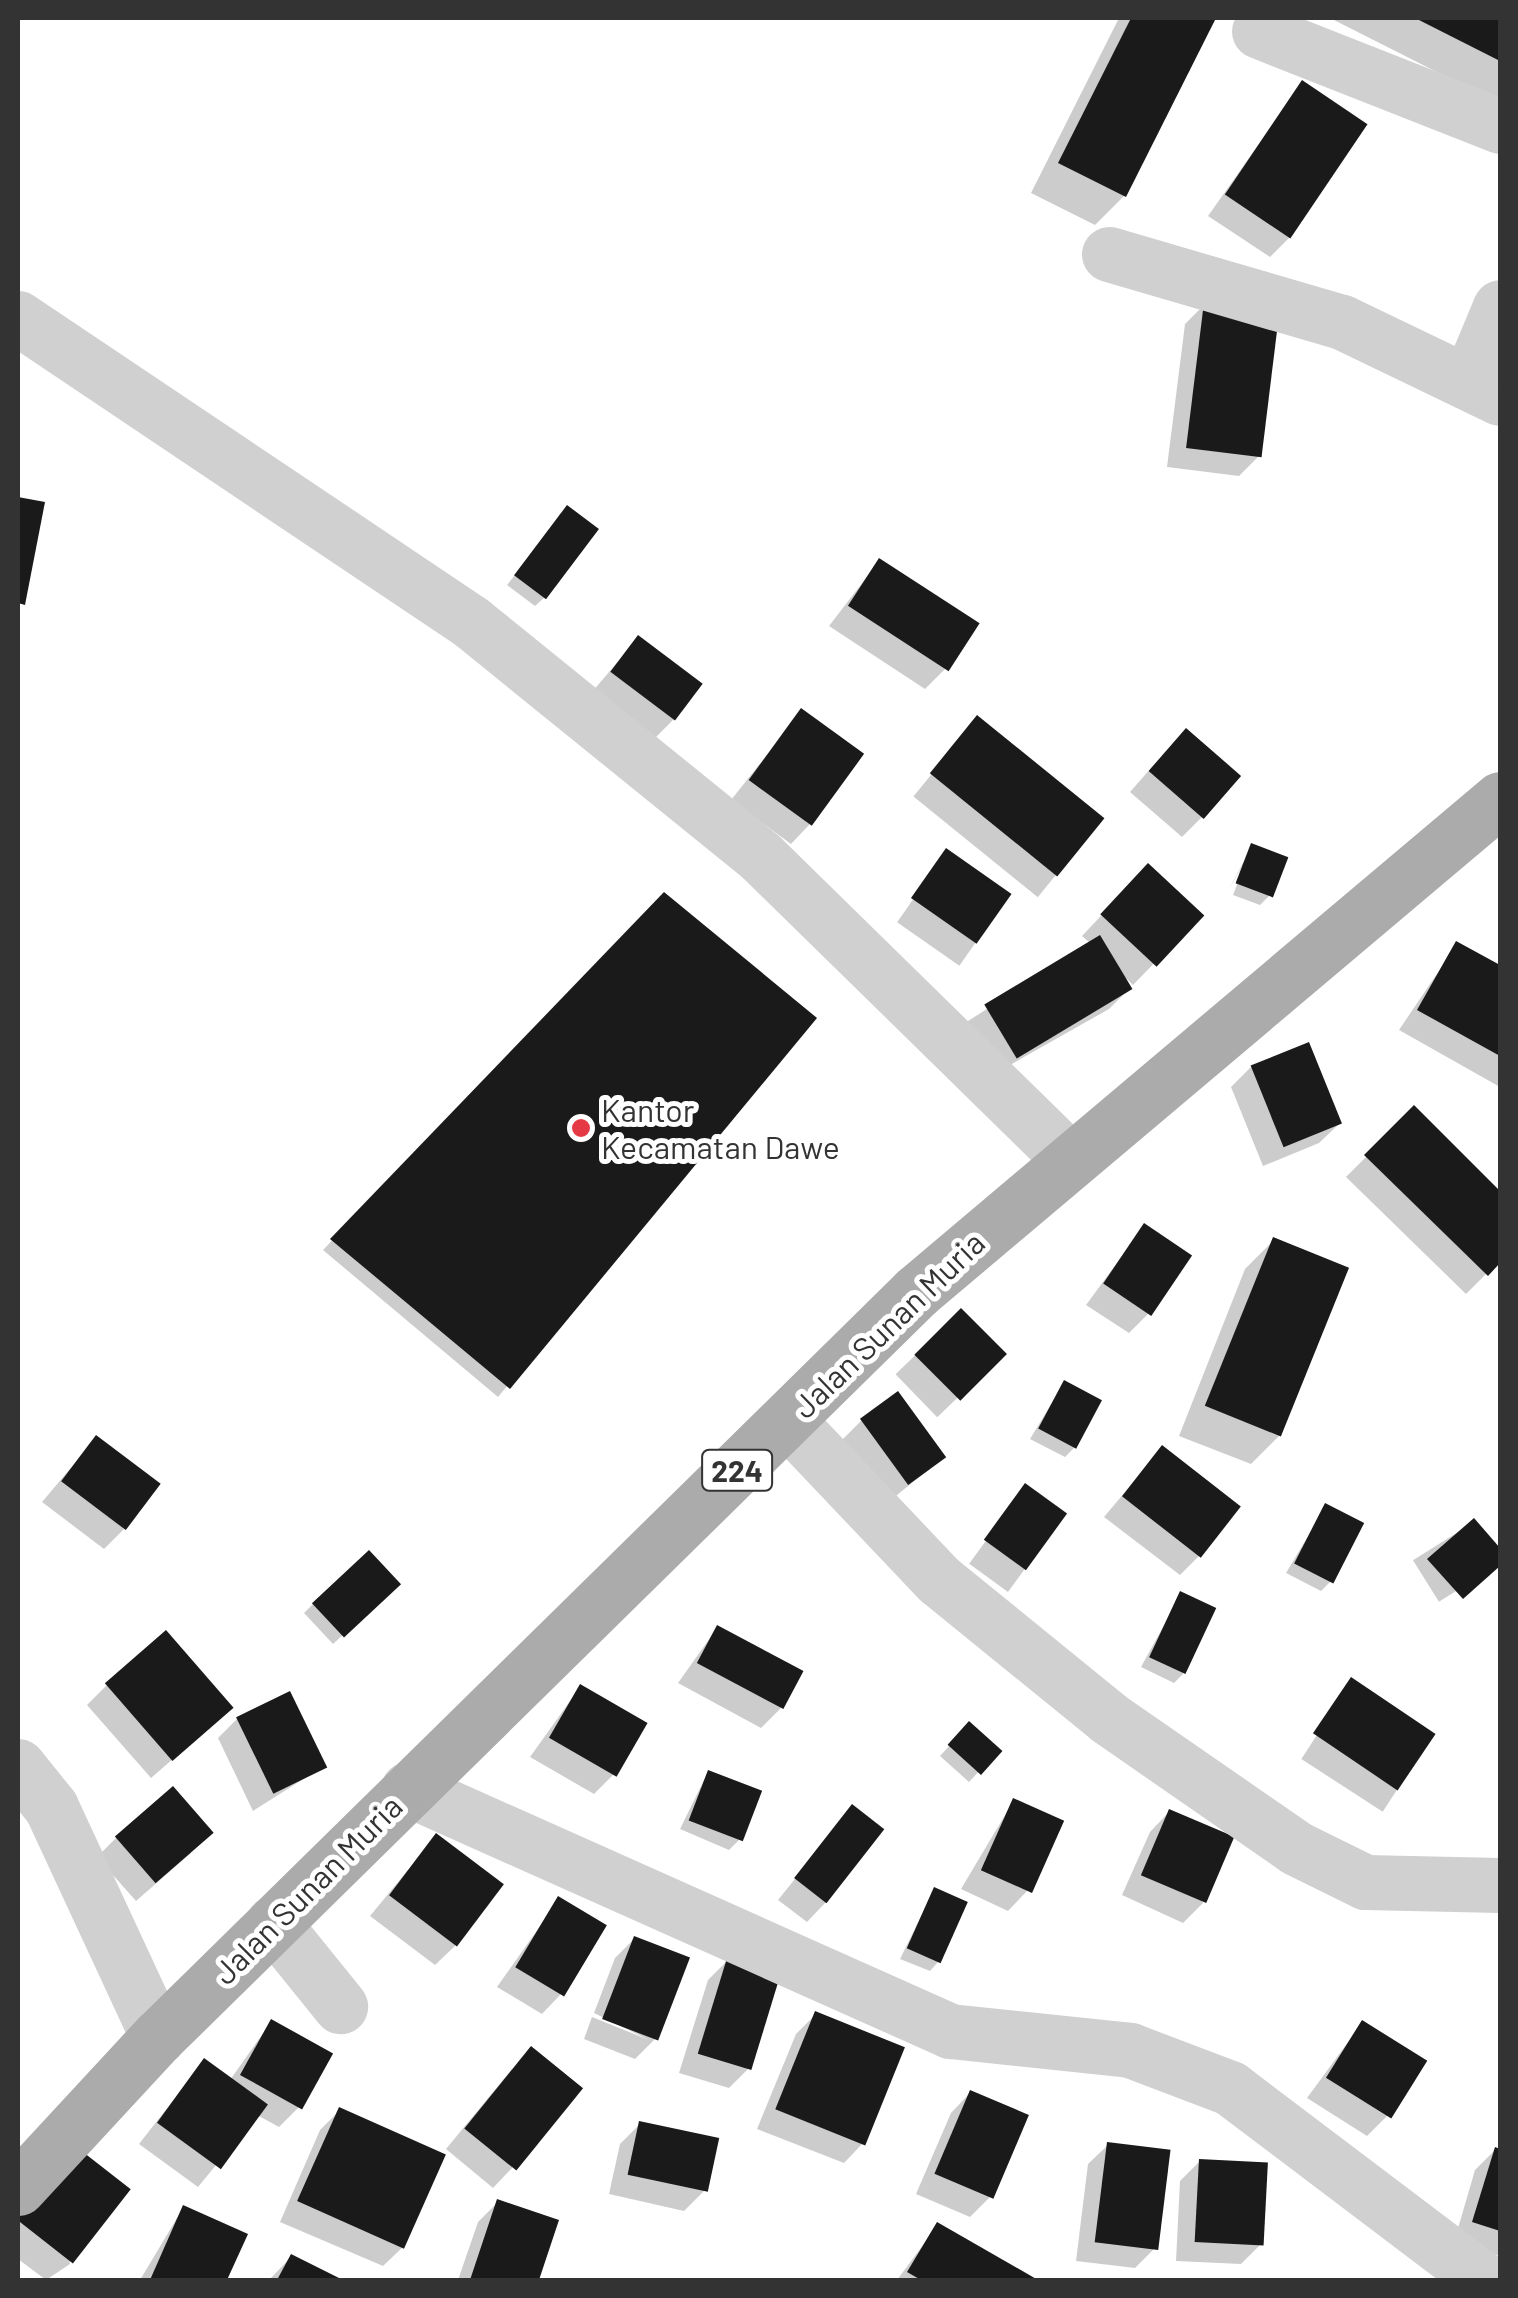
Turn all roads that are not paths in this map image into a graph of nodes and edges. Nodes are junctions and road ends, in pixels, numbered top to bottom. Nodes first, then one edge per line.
1 (1259, 31) dead end
2 (1500, 126) edge
3 (1109, 254) dead end
4 (1500, 307) edge
5 (18, 318) edge
6 (1485, 389) edge
7 (1496, 810) edge
8 (1067, 1157) junction
9 (788, 1420) junction
10 (18, 1766) edge
11 (408, 1789) junction
12 (1500, 1885) edge
13 (273, 1923) junction
14 (340, 2006) dead end
15 (158, 2037) junction
16 (18, 2188) edge
17 (1484, 2280) edge

1 - 2 street
3 - 6 street
4 - 6 street
5 - 8 street
7 - 8 main road, Jalan Sunan Muria / 224
8 - 9 main road, Jalan Sunan Muria / 224
9 - 11 main road, Jalan Sunan Muria / 224
9 - 12 street
10 - 15 street
11 - 13 main road, Jalan Sunan Muria / 224
11 - 17 street
13 - 14 street
13 - 15 main road, Jalan Sunan Muria / 224
15 - 16 main road, Jalan Sunan Muria / 224

